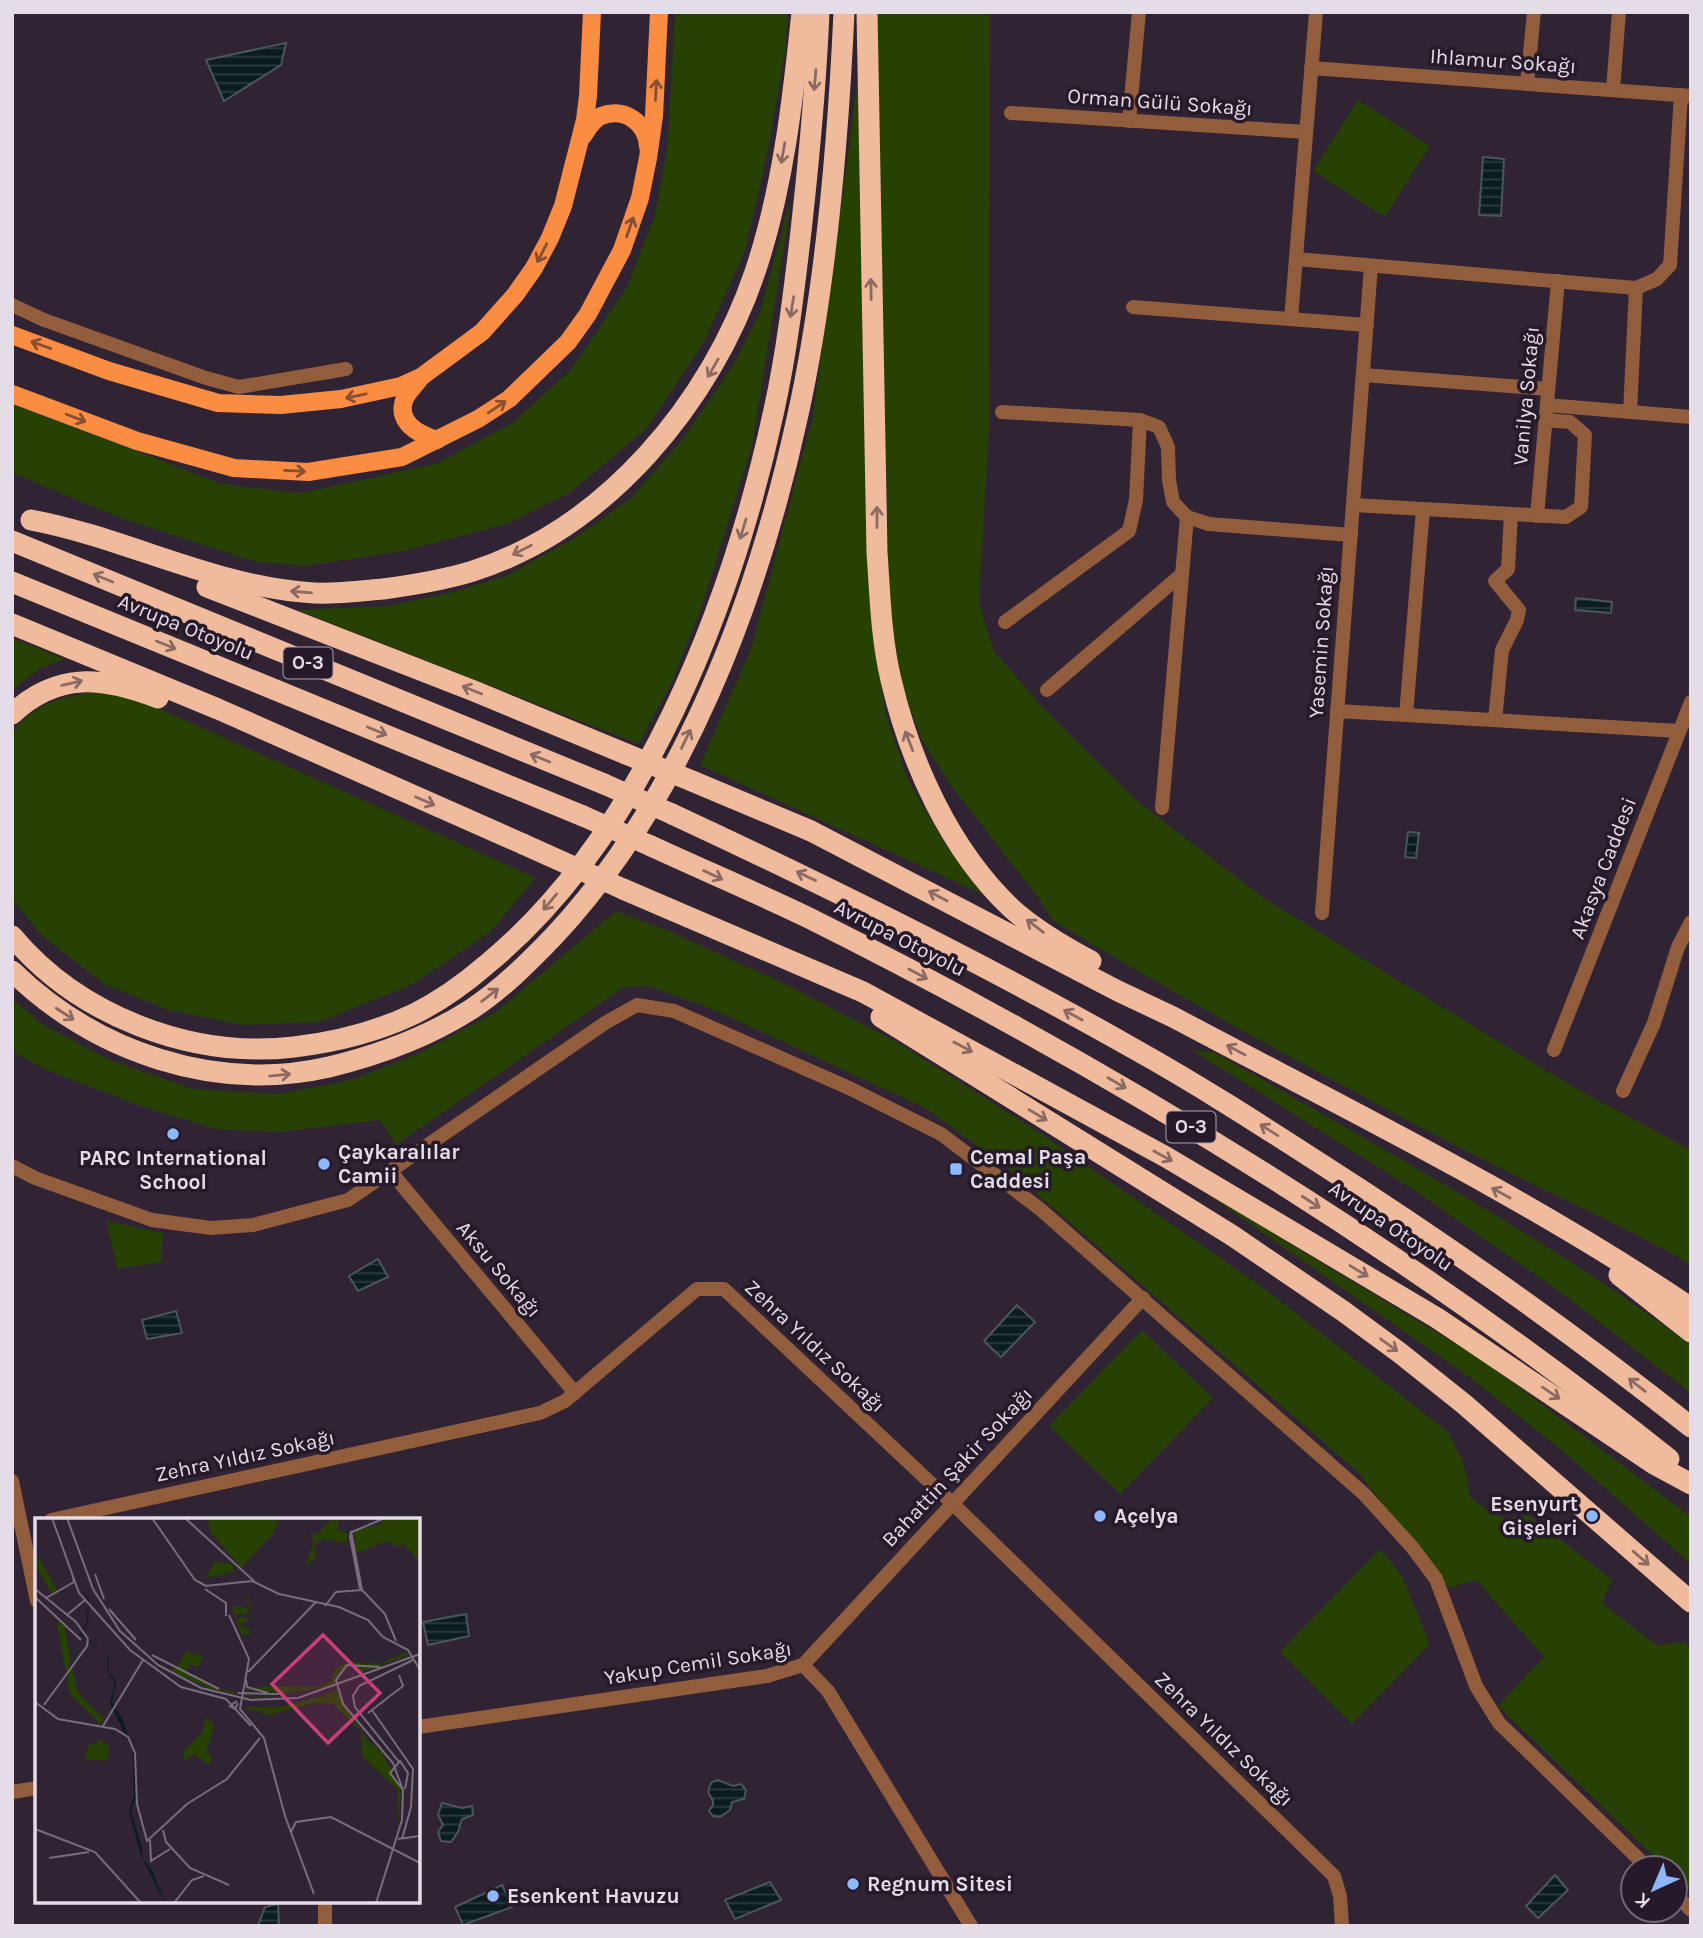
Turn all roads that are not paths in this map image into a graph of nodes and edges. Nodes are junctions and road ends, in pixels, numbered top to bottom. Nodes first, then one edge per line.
1 (592, 12) edge
2 (659, 12) edge
3 (802, 12) edge
4 (819, 12) edge
5 (844, 12) edge
6 (867, 12) edge
7 (1139, 12) edge
8 (1316, 12) edge
9 (1534, 12) edge
10 (1619, 12) edge
11 (1311, 68) junction
12 (1527, 84) junction
13 (1612, 90) junction
14 (1686, 96) edge
15 (1011, 113) dead end
16 (1129, 121) junction
17 (1306, 132) junction
18 (579, 143) junction
19 (648, 158) junction
20 (1296, 259) junction
21 (1371, 266) junction
22 (1558, 281) junction
23 (1636, 288) junction
24 (12, 305) edge
25 (1133, 307) dead end
26 (1291, 319) junction
27 (1367, 325) junction
28 (12, 335) edge
29 (346, 369) dead end
30 (1363, 375) junction
31 (421, 377) junction
32 (1548, 389) junction
33 (12, 394) edge
34 (1547, 405) junction
35 (1002, 412) dead end
36 (1630, 412) junction
37 (1691, 417) edge
38 (1140, 420) junction
39 (1545, 420) junction
40 (437, 440) junction
41 (1353, 505) junction
42 (1423, 509) junction
43 (1511, 514) junction
44 (22, 516) edge
45 (1537, 516) junction
46 (1187, 517) junction
47 (1351, 535) junction
48 (12, 541) edge
49 (1182, 575) junction
50 (12, 582) edge
51 (1005, 622) dead end
52 (12, 624) edge
53 (1046, 690) dead end
54 (1691, 702) edge
55 (1337, 711) junction
56 (12, 714) edge
57 (1406, 715) junction
58 (1495, 720) junction
59 (250, 725) junction
60 (1679, 731) junction
61 (1162, 808) dead end
62 (1322, 913) dead end
63 (1691, 922) edge
64 (12, 936) edge
65 (747, 944) junction
66 (12, 971) edge
67 (1173, 1017) junction
68 (1554, 1050) dead end
69 (1623, 1091) dead end
70 (12, 1166) edge
71 (391, 1172) junction
72 (1561, 1226) junction
73 (1143, 1298) junction
74 (1691, 1308) edge
75 (1691, 1332) edge
76 (575, 1393) junction
77 (1691, 1427) edge
78 (1691, 1476) edge
79 (12, 1481) edge
80 (1691, 1484) edge
81 (952, 1503) junction
82 (60, 1518) edge
83 (29, 1524) edge
84 (35, 1582) edge
85 (1691, 1602) edge
86 (803, 1665) junction
87 (420, 1727) edge
88 (35, 1788) edge
89 (12, 1792) edge
90 (1634, 1854) edge
91 (325, 1903) edge
92 (325, 1926) edge
93 (971, 1926) edge
94 (1342, 1926) edge

1 - 18 main road
19 -> 2 main road
3 -> 44 highway
4 -> 64 highway
66 -> 5 highway
67 -> 6 highway
7 - 16 street
8 - 11 street
9 - 12 street
10 - 13 street
11 - 12 street, Ihlamur Sokağı
11 - 17 street
12 - 13 street, Ihlamur Sokağı
13 - 14 street, Ihlamur Sokağı
14 - 23 street
15 - 16 street, Orman Gülü Sokağı
16 - 17 street, Orman Gülü Sokağı
17 - 20 street
18 - 19 main road
18 -> 31 main road
40 -> 19 main road
20 - 21 street
20 - 26 street
21 - 22 street
21 - 27 street, Yasemin Sokağı
22 - 23 street
22 - 32 street, Vanilya Sokağı
23 - 36 street
24 - 29 street
25 - 26 street
26 - 27 street
27 - 30 street, Yasemin Sokağı
31 -> 28 main road
30 - 32 street
30 - 41 street, Yasemin Sokağı
31 - 40 main road
32 - 34 street, Vanilya Sokağı
33 -> 40 main road
34 - 36 street
34 - 39 street, Vanilya Sokağı
35 - 38 street
36 - 37 street
38 - 46 street
38 - 51 street
39 - 45 street, Vanilya Sokağı
39 - 45 street
41 - 42 street
41 - 47 street, Yasemin Sokağı
42 - 43 street
42 - 57 street
43 - 45 street
43 - 58 street
67 -> 44 highway, bridge
46 - 47 street
46 - 49 street
47 - 55 street, Yasemin Sokağı
77 -> 48 highway, Avrupa Otoyolu / O-3, bridge
49 - 53 street
49 - 61 street
50 -> 78 highway, Avrupa Otoyolu / O-3, bridge
52 - 59 highway
54 - 60 street, Akasya Caddesi
55 - 57 street
55 - 62 street, Yasemin Sokağı
56 -> 59 highway
57 - 58 street
58 - 60 street
59 -> 65 highway, bridge
60 - 68 street, Akasya Caddesi
63 - 69 street
65 -> 80 highway
65 -> 85 highway
72 -> 67 highway
70 - 71 street
71 - 73 street
71 - 76 street, Aksu Sokağı
72 - 74 highway
72 - 75 highway
73 - 81 street, Bahattin Şakir Sokağı
73 - 90 street
76 - 81 street, Zehra Yıldız Sokağı
76 - 82 street, Zehra Yıldız Sokağı
79 - 83 street
81 - 86 street, Bahattin Şakir Sokağı
81 - 94 street, Zehra Yıldız Sokağı
83 - 84 street
86 - 87 street, Yakup Cemil Sokağı
86 - 93 street, Yakup Cemil Sokağı
88 - 89 street
91 - 92 street

